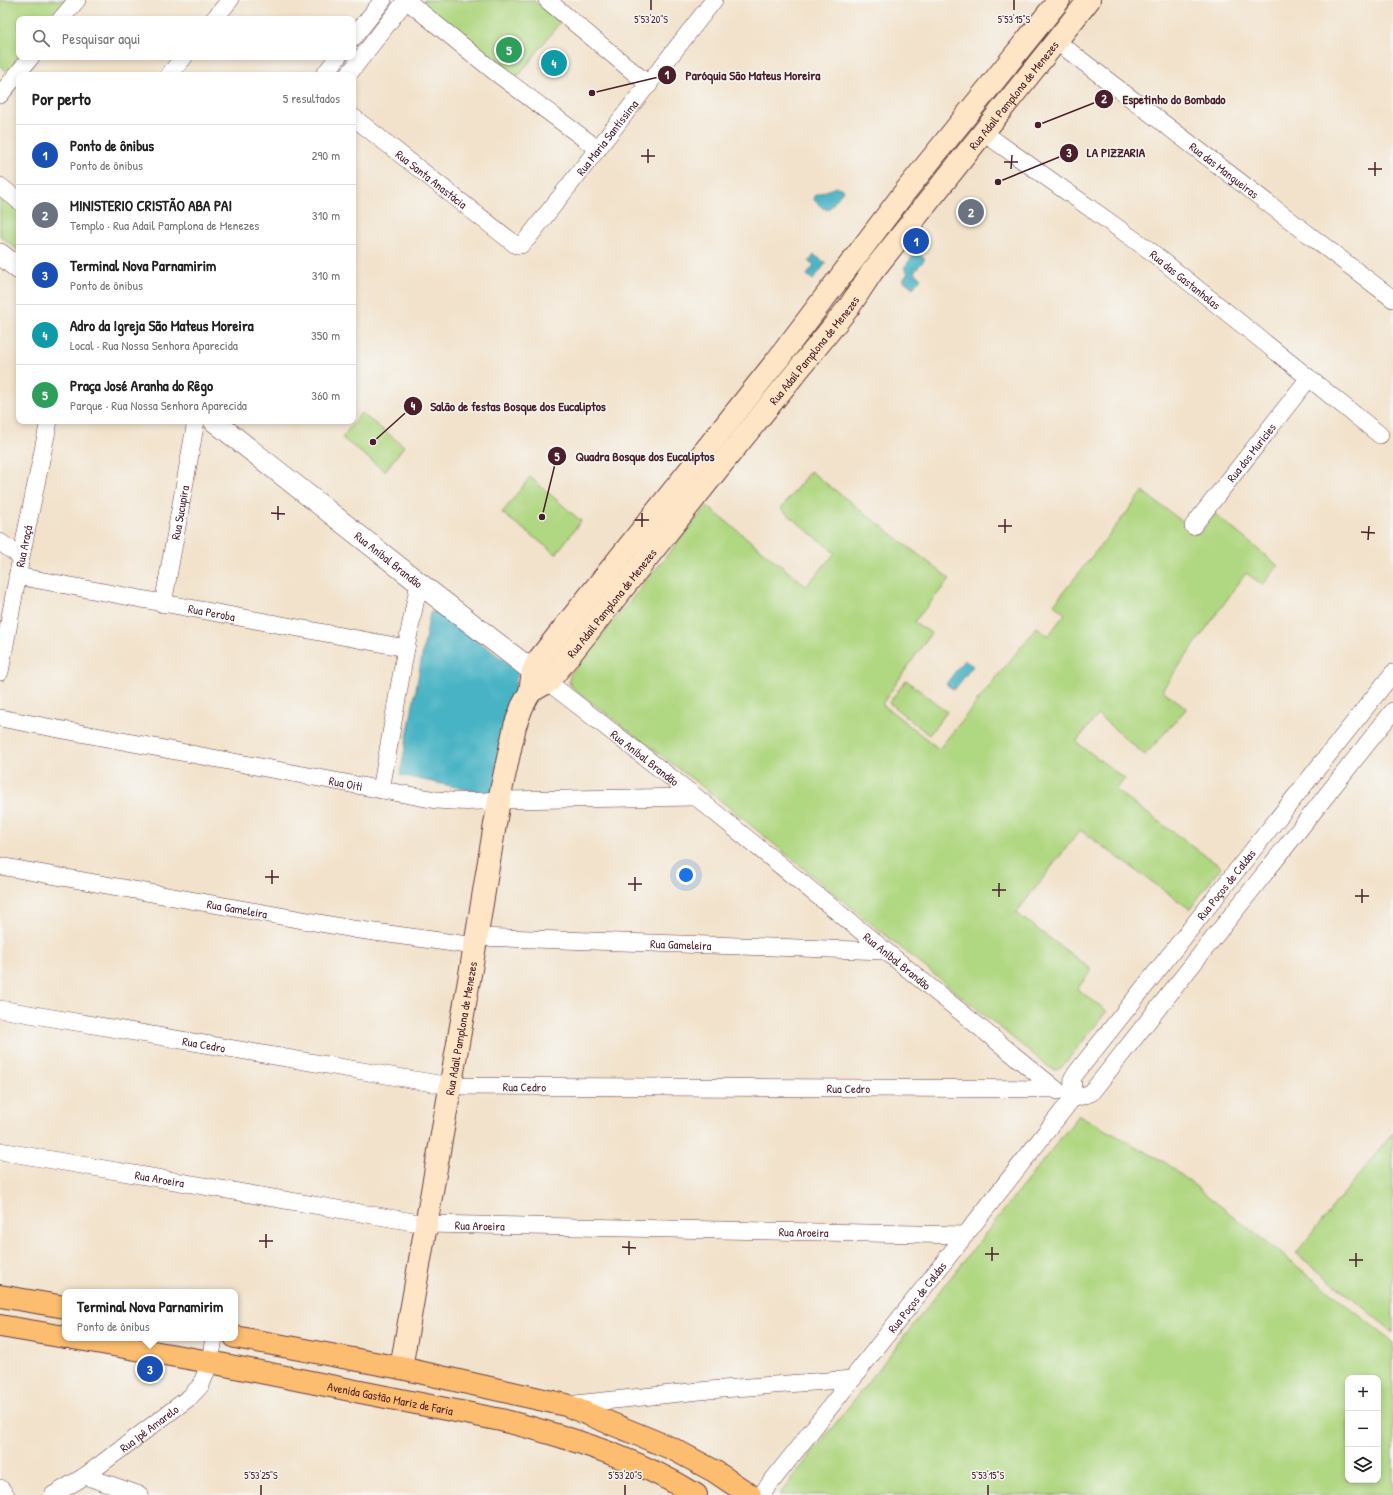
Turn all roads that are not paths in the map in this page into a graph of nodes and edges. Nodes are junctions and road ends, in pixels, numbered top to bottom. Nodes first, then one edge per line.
1 (77, 0) edge
2 (230, 0) edge
3 (383, 0) edge
4 (406, 0) edge
5 (547, 0) edge
6 (714, 0) edge
7 (1059, 0) edge
8 (1089, 0) edge
9 (64, 16) edge
10 (217, 16) edge
11 (356, 34) edge
12 (1056, 41) junction
13 (29, 60) edge
14 (182, 60) edge
15 (336, 60) edge
16 (19, 72) edge
17 (172, 72) edge
18 (326, 72) edge
19 (350, 72) edge
20 (16, 75) edge
21 (649, 85) junction
22 (989, 87) junction
23 (0, 95) edge
24 (356, 119) edge
25 (987, 129) junction
26 (954, 130) junction
27 (598, 149) junction
28 (953, 171) junction
29 (0, 186) edge
30 (16, 199) edge
31 (510, 241) joint
32 (0, 254) edge
33 (16, 267) edge
34 (1393, 299) edge
35 (778, 359) junction
36 (796, 372) junction
37 (1309, 378) junction
38 (48, 424) edge
39 (195, 424) edge
40 (218, 424) edge
41 (1380, 434) dead end
42 (690, 469) junction
43 (688, 506) junction
44 (655, 514) junction
45 (1193, 526) dead end
46 (0, 542) edge
47 (653, 551) junction
48 (20, 557) junction
49 (17, 576) junction
50 (419, 583) junction
51 (163, 604) junction
52 (406, 648) junction
53 (0, 672) edge
54 (1393, 673) edge
55 (537, 682) junction
56 (1393, 711) edge
57 (0, 718) edge
58 (381, 790) junction
59 (696, 797) junction
60 (499, 800) junction
61 (0, 866) edge
62 (476, 941) junction
63 (885, 951) junction
64 (0, 1009) edge
65 (450, 1086) junction
66 (1055, 1089) junction
67 (1072, 1100) junction
68 (0, 1151) edge
69 (425, 1224) junction
70 (965, 1235) junction
71 (0, 1296) edge
72 (62, 1306) edge
73 (0, 1326) edge
74 (62, 1336) edge
75 (238, 1338) edge
76 (90, 1341) edge
77 (214, 1341) edge
78 (210, 1362) junction
79 (400, 1368) junction
80 (852, 1379) junction
81 (566, 1405) junction
82 (85, 1476) junction
83 (0, 1488) edge
84 (6, 1495) edge
85 (53, 1495) edge
86 (140, 1495) edge
87 (696, 1495) edge
88 (750, 1495) edge
89 (761, 1495) edge

1 - 9 street
2 - 10 street
3 - 11 street
4 - 19 street
4 - 27 street
5 - 21 street
6 - 21 street, Rua Maria Santíssima
7 - 22 main road, Rua Adail Pamplona de Menezes
8 - 12 main road, Rua Adail Pamplona de Menezes
12 - 25 main road, Rua Adail Pamplona de Menezes
12 - 34 street, Rua das Mangueiras
13 - 16 street
14 - 17 street
15 - 18 street
20 - 23 street
21 - 27 street, Rua Maria Santíssima
22 - 25 main road
22 - 26 main road, Rua Adail Pamplona de Menezes
24 - 31 street, Rua Santa Anastácia
25 - 28 main road, Rua Adail Pamplona de Menezes
25 - 37 street, Rua das Gastanholas
26 - 28 main road
26 - 35 main road, Rua Adail Pamplona de Menezes
27 - 31 street, Rua Maria Santíssima
28 - 36 main road, Rua Adail Pamplona de Menezes
29 - 30 street
32 - 33 street
35 - 36 main road
35 - 42 main road, Rua Adail Pamplona de Menezes
36 - 43 main road, Rua Adail Pamplona de Menezes
37 - 41 street, Rua das Gastanholas
37 - 45 street, Rua dos Muricies
38 - 48 street, Rua Araçá
39 - 51 street, Rua Sucupira
40 - 50 street, Rua Aníbal Brandão
42 - 43 main road
42 - 44 main road, Rua Adail Pamplona de Menezes
43 - 47 main road, Rua Adail Pamplona de Menezes
44 - 47 main road
44 - 55 main road, Rua Adail Pamplona de Menezes
46 - 48 street
47 - 55 main road, Rua Adail Pamplona de Menezes
48 - 49 street, Rua Araçá
49 - 51 street, Rua Peroba
49 - 53 street, Rua Araçá
50 - 52 street
50 - 55 street, Rua Aníbal Brandão
51 - 52 street, Rua Peroba
52 - 58 street
54 - 67 street, Rua Poços de Caldas
55 - 59 street, Rua Aníbal Brandão
55 - 60 main road, Rua Adail Pamplona de Menezes
56 - 67 street, Rua Poços de Caldas
57 - 58 street, Rua Oiti
58 - 60 street, Rua Oiti
59 - 60 street, Rua Oiti
59 - 63 street, Rua Aníbal Brandão
60 - 62 main road, Rua Adail Pamplona de Menezes
61 - 62 street, Rua Gameleira
62 - 63 street, Rua Gameleira
62 - 65 main road, Rua Adail Pamplona de Menezes
63 - 66 street, Rua Aníbal Brandão
64 - 65 street, Rua Cedro
65 - 66 street, Rua Cedro
65 - 69 main road, Rua Adail Pamplona de Menezes
66 - 67 street, Rua Aníbal Brandão
67 - 70 street, Rua Poços de Caldas
68 - 69 street, Rua Aroeira
69 - 70 street, Rua Aroeira
69 - 79 main road, Rua Adail Pamplona de Menezes
70 - 80 street, Rua Poços de Caldas
71 - 72 main road
73 - 74 main road
75 - 79 main road
76 - 78 main road, Avenida Gastão Mariz de Faria
77 - 78 street, Rua Ipê Amarelo
78 - 82 street, Rua Ipê Amarelo
78 - 87 main road, Avenida Gastão Mariz de Faria
79 - 81 main road
80 - 81 street
80 - 89 street, Rua Poços de Caldas
81 - 88 main road
82 - 85 street, Rua Ipê Amarelo
82 - 86 street
83 - 84 street

